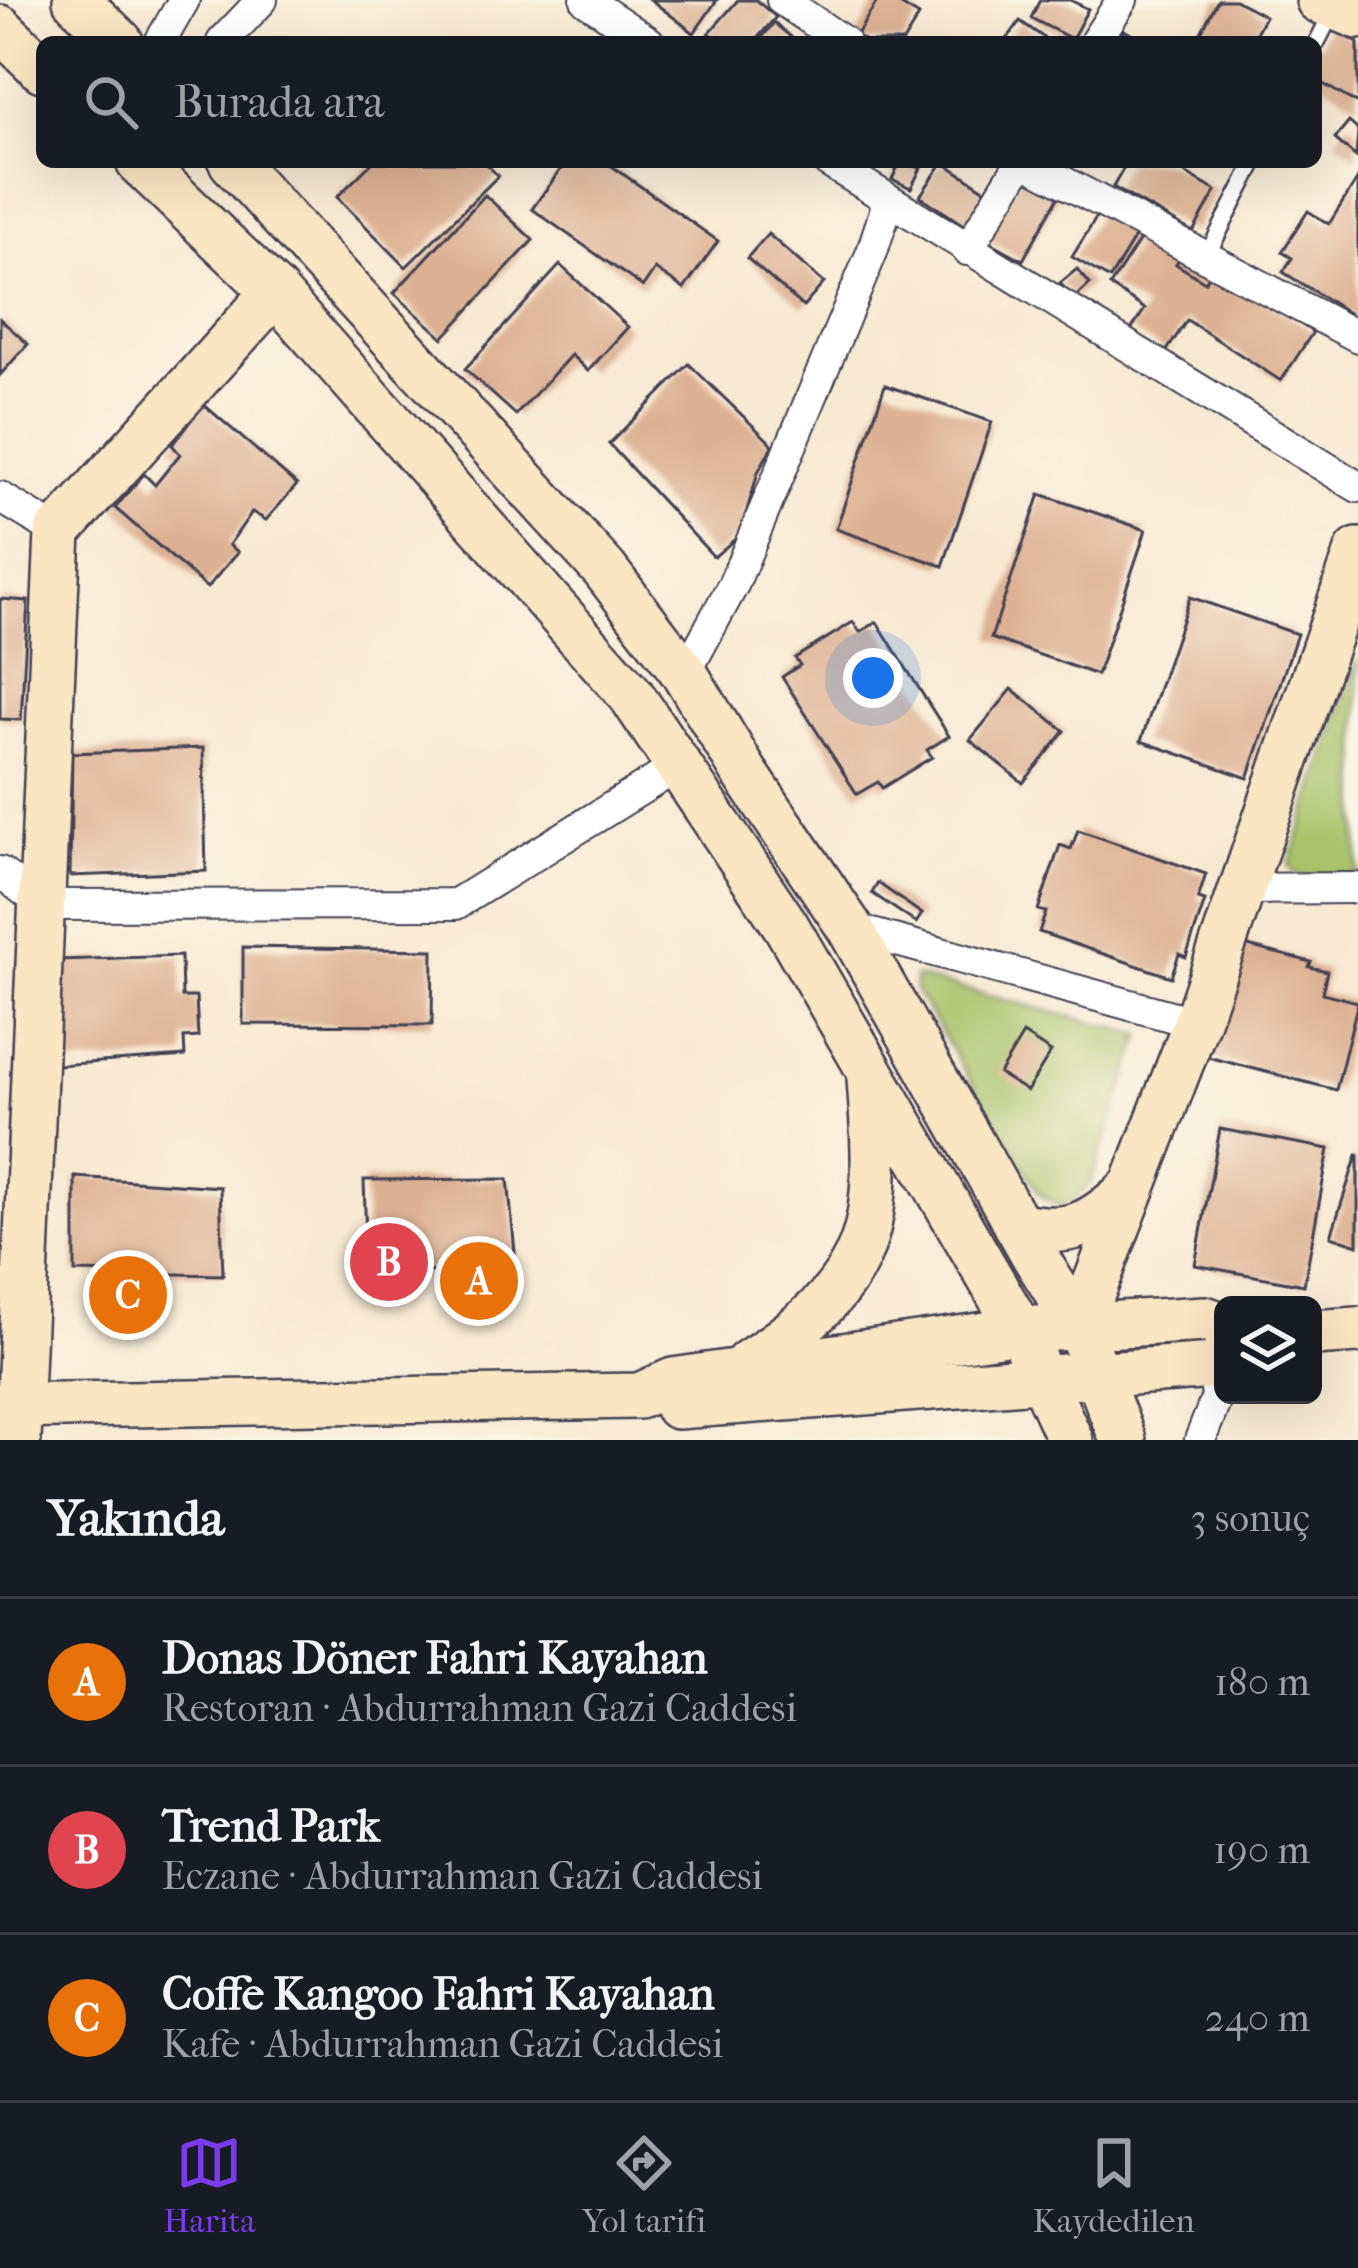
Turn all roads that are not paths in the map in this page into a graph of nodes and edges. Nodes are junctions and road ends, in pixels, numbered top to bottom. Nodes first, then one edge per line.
1 (76, 0) edge
2 (184, 0) edge
3 (262, 0) edge
4 (586, 0) edge
5 (782, 0) edge
6 (1122, 0) edge
7 (0, 28) edge
8 (114, 36) edge
9 (163, 36) edge
10 (228, 36) edge
11 (640, 36) edge
12 (835, 36) edge
13 (1099, 36) edge
14 (36, 63) edge
15 (145, 168) edge
16 (237, 168) edge
17 (837, 168) edge
18 (1020, 168) edge
19 (1036, 168) edge
20 (1252, 168) edge
21 (888, 202) junction
22 (967, 250) junction
23 (1206, 256) junction
24 (275, 292) junction
25 (1358, 337) edge
26 (1358, 487) edge
27 (0, 497) edge
28 (58, 532) junction
29 (1358, 551) edge
30 (685, 674) junction
31 (680, 765) junction
32 (0, 872) edge
33 (1358, 887) edge
34 (1242, 890) junction
35 (43, 905) junction
36 (850, 928) junction
37 (1196, 1023) junction
38 (869, 1070) junction
39 (1132, 1187) junction
40 (1017, 1225) junction
41 (1078, 1327) junction
42 (1020, 1330) junction
43 (1358, 1330) edge
44 (1322, 1332) edge
45 (1214, 1338) edge
46 (1214, 1351) edge
47 (736, 1371) junction
48 (1096, 1373) junction
49 (1042, 1378) junction
50 (639, 1396) junction
51 (1214, 1404) edge
52 (12, 1417) edge
53 (1070, 1440) edge
54 (1124, 1440) edge
55 (1200, 1440) edge

1 - 8 street
2 - 9 street
3 - 10 street
4 - 11 street
5 - 12 street
6 - 13 street
7 - 14 street
15 - 24 street
16 - 30 street
17 - 21 street
18 - 22 street
19 - 23 street
20 - 23 lane
21 - 22 street
21 - 30 street
22 - 26 street
23 - 25 street
24 - 28 street
24 - 31 street
27 - 28 street
28 - 35 street
29 - 34 street
30 - 36 street
31 - 35 street
31 - 38 street
32 - 35 street
33 - 34 street
34 - 37 street
35 - 52 street
36 - 37 street
36 - 40 street
37 - 39 street
38 - 42 street
38 - 47 street
39 - 40 street
39 - 41 street
40 - 41 street
41 - 42 street
41 - 45 street
41 - 48 street
42 - 47 street
42 - 49 street
43 - 44 street
46 - 48 street
47 - 50 street
48 - 49 street
48 - 54 street
49 - 50 street
49 - 53 street
50 - 52 street
51 - 55 street

